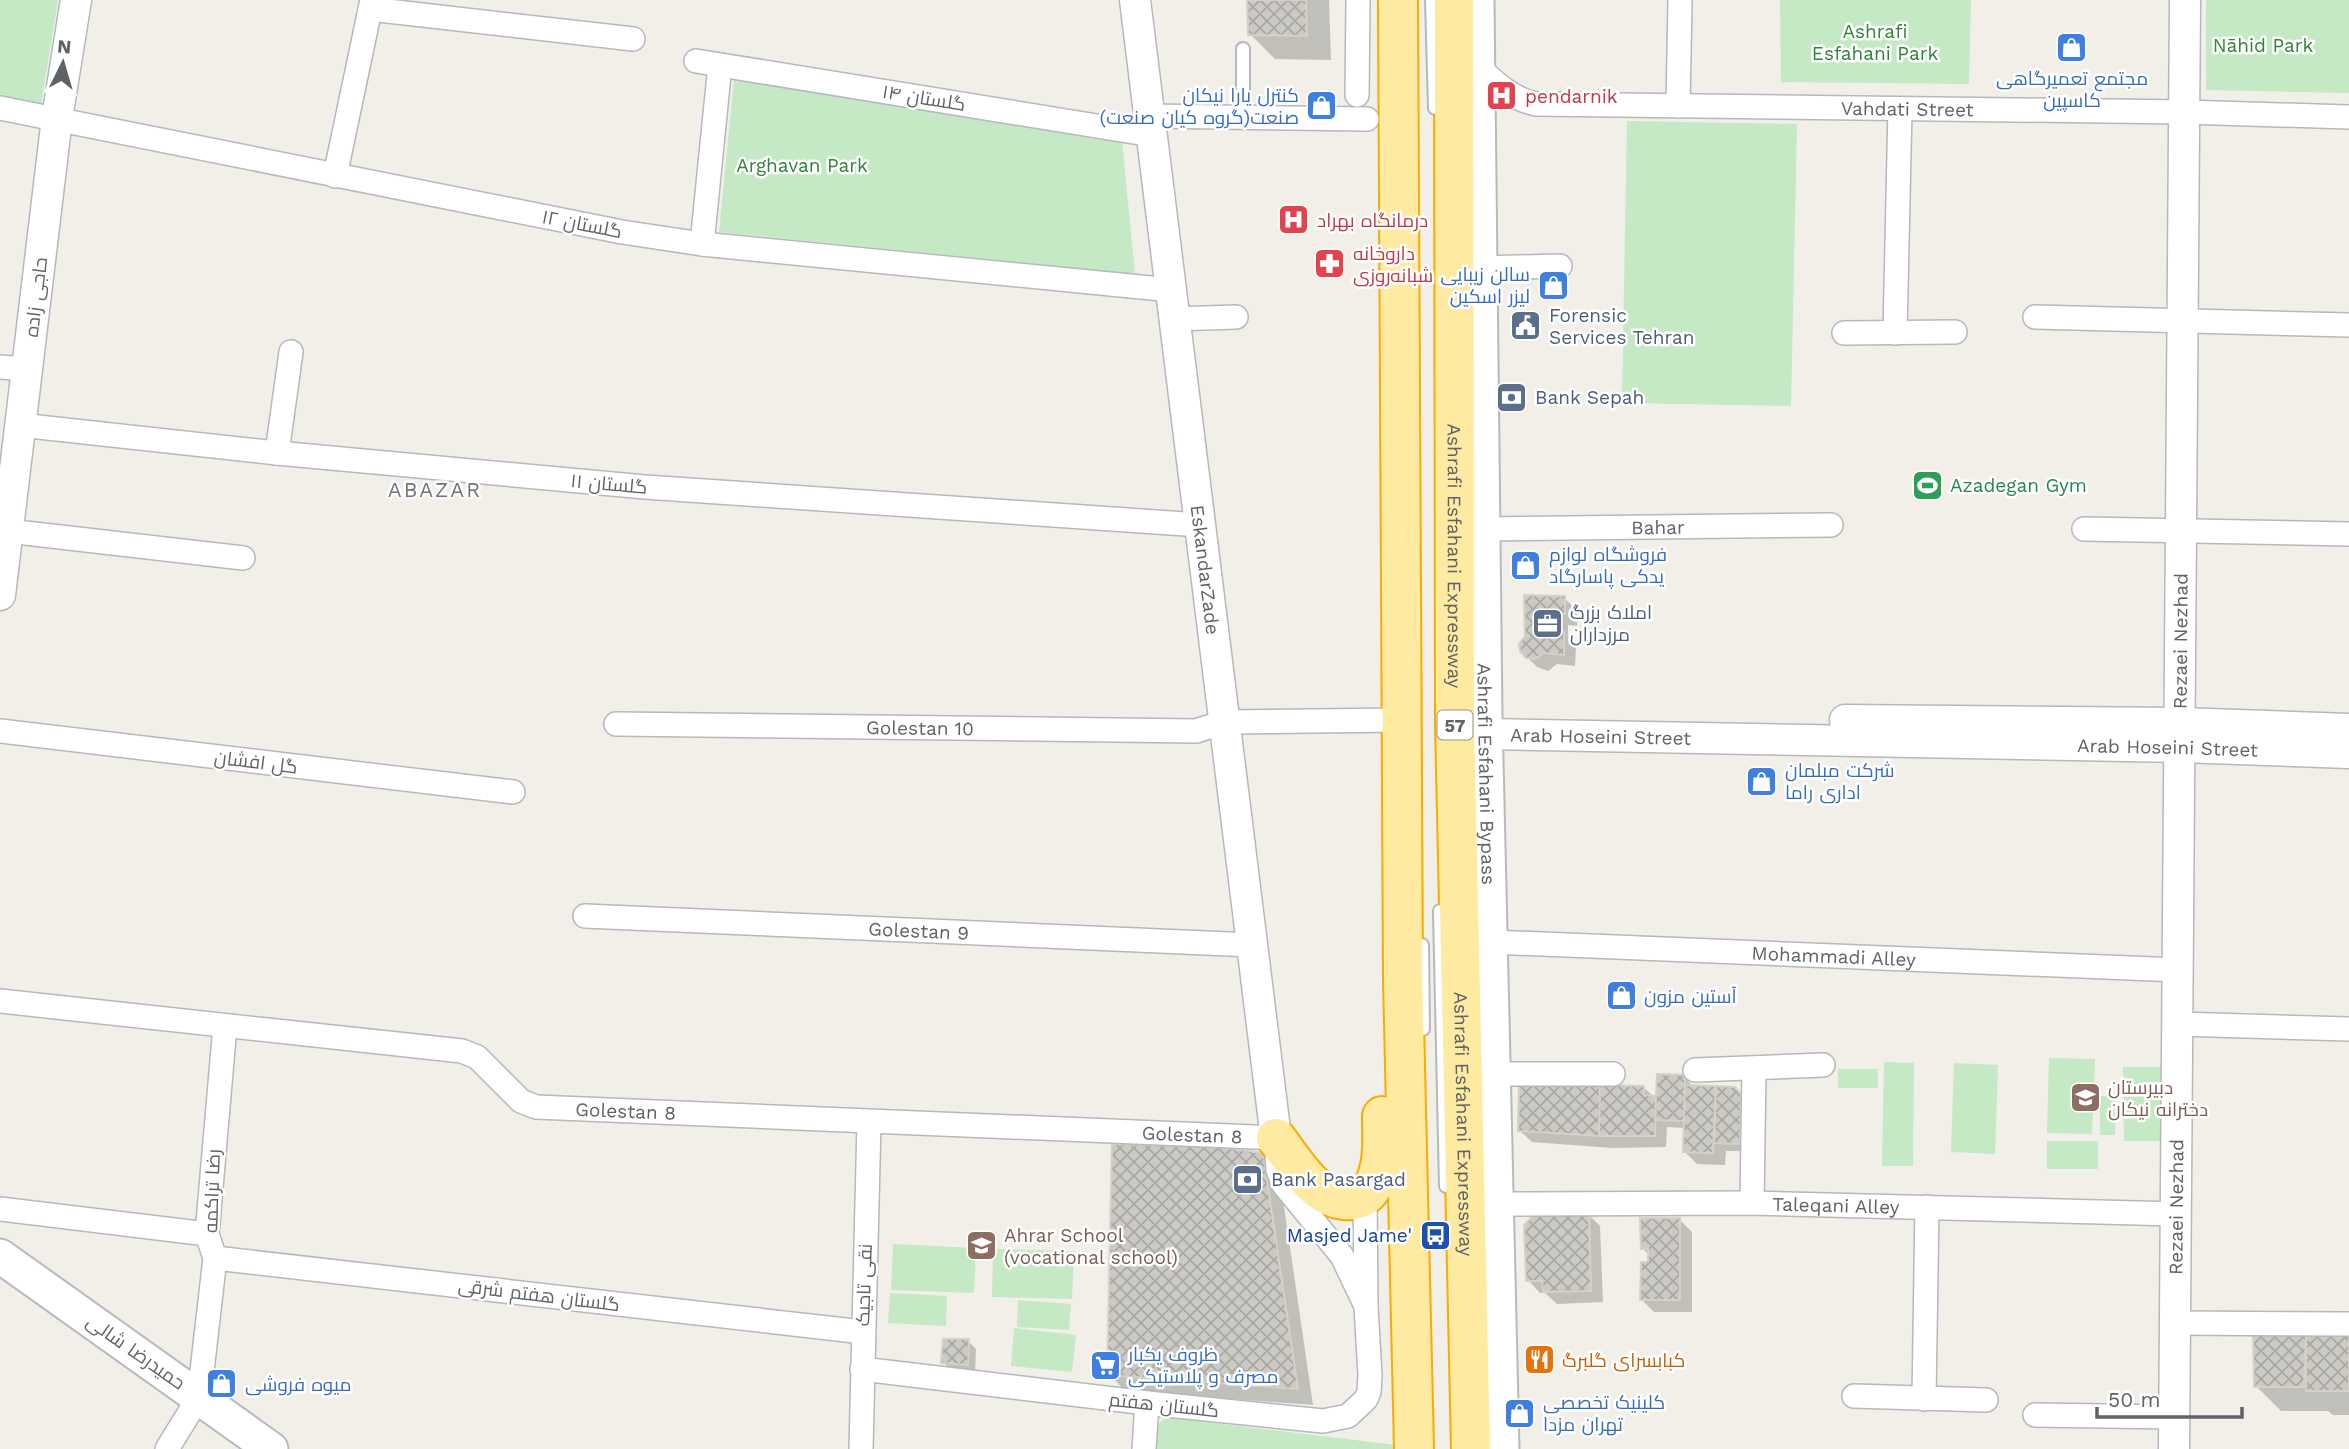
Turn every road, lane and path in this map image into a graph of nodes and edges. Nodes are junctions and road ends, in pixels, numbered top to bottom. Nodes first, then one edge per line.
1 (76, 0) edge
2 (1135, 0) edge
3 (1358, 0) edge
4 (1398, 0) edge
5 (1433, 0) edge
6 (1454, 0) edge
7 (1478, 0) edge
8 (1679, 0) edge
9 (2185, 0) edge
10 (371, 5) edge
11 (633, 39) dead end
12 (1243, 50) dead end
13 (696, 61) dead end
14 (720, 65) junction
15 (1357, 95) dead end
16 (1462, 95) junction
17 (1678, 106) junction
18 (0, 108) edge
19 (1900, 109) junction
20 (2184, 112) junction
21 (1243, 117) junction
22 (2349, 117) edge
23 (57, 118) junction
24 (1367, 119) dead end
25 (1151, 125) junction
26 (335, 176) junction
27 (702, 244) junction
28 (1560, 266) dead end
29 (1479, 268) junction
30 (1173, 304) junction
31 (1236, 317) dead end
32 (2035, 317) dead end
33 (2183, 321) junction
34 (2349, 325) edge
35 (1895, 332) junction
36 (1955, 332) dead end
37 (1844, 333) dead end
38 (291, 352) dead end
39 (13, 368) edge
40 (20, 425) junction
41 (277, 453) junction
42 (1200, 525) junction
43 (1831, 525) dead end
44 (1483, 528) junction
45 (2084, 529) dead end
46 (2182, 530) junction
47 (8, 531) junction
48 (2349, 534) edge
49 (243, 558) dead end
50 (0, 595) edge
51 (1401, 720) junction
52 (1224, 722) junction
53 (616, 724) dead end
54 (1475, 725) junction
55 (2349, 729) edge
56 (0, 732) edge
57 (2180, 735) junction
58 (2349, 753) edge
59 (513, 792) dead end
60 (1440, 899) dead end
61 (585, 916) dead end
62 (1422, 937) dead end
63 (1491, 942) junction
64 (1252, 945) junction
65 (2178, 970) junction
66 (1403, 980) junction
67 (0, 1001) edge
68 (2178, 1024) junction
69 (225, 1026) junction
70 (2349, 1029) edge
71 (1424, 1045) dead end
72 (1823, 1065) dead end
73 (1754, 1069) junction
74 (1695, 1070) dead end
75 (1493, 1073) junction
76 (1613, 1074) dead end
77 (869, 1122) junction
78 (1276, 1138) junction
79 (1365, 1196) junction
80 (1446, 1197) dead end
81 (1752, 1203) junction
82 (1495, 1204) junction
83 (1927, 1207) junction
84 (0, 1209) edge
85 (2176, 1214) junction
86 (207, 1234) junction
87 (0, 1256) edge
88 (215, 1258) junction
89 (1366, 1306) junction
90 (2175, 1323) junction
91 (2349, 1324) edge
92 (863, 1332) junction
93 (862, 1369) junction
94 (1854, 1396) dead end
95 (199, 1397) junction
96 (1924, 1399) junction
97 (1986, 1400) dead end
98 (1147, 1403) junction
99 (2035, 1415) dead end
100 (2175, 1417) junction
101 (167, 1449) edge
102 (271, 1449) edge
103 (861, 1449) edge
104 (1144, 1449) edge
105 (1414, 1449) edge
106 (1471, 1449) edge
107 (1502, 1449) edge
108 (2174, 1449) edge

1 - 23 street, حاجی زاده
2 - 25 street, EskandarZade
3 - 15 street
4 - 51 highway
5 - 16 lane
6 - 16 highway, Ashrafi Esfahani Expressway / 57
7 - 16 main road, Ashrafi Esfahani Bypass
8 - 17 street
9 - 20 street, Rezaei Nezhad
10 - 11 street
10 - 26 street
12 - 21 lane
13 - 14 street, گلستان ۱۴
14 - 25 street, گلستان ۱۴
14 - 27 street
16 - 17 street, Vahdati Street
16 - 29 main road, Ashrafi Esfahani Bypass
16 - 54 highway, Ashrafi Esfahani Expressway / 57
17 - 19 street, Vahdati Street
18 - 23 street, گلستان ۱۲
19 - 20 street, Vahdati Street
19 - 35 street
20 - 22 street, Vahdati Street
20 - 33 street, Rezaei Nezhad
21 - 24 street, گلستان ۱۴
21 - 25 street, گلستان ۱۴
23 - 26 street, گلستان ۱۲
23 - 39 street, حاجی زاده
25 - 30 street, EskandarZade
26 - 27 street, گلستان ۱۲
27 - 30 street, گلستان ۱۲
28 - 29 street
29 - 44 main road, Ashrafi Esfahani Bypass
30 - 31 street, گلستان ۱۲
30 - 42 street, EskandarZade
32 - 33 street
33 - 34 street
33 - 46 street, Rezaei Nezhad
35 - 36 street
35 - 37 street
38 - 41 street
39 - 40 street, حاجی زاده
40 - 41 street, گلستان ۱۱
40 - 47 street, حاجی زاده
41 - 42 street, گلستان ۱۱
42 - 52 street, EskandarZade
43 - 44 street, Bahar
44 - 54 main road, Ashrafi Esfahani Bypass
45 - 46 street
46 - 48 street
46 - 57 street, Rezaei Nezhad
47 - 49 street
47 - 50 street, حاجی زاده
51 - 52 street, Golestan 10
51 - 66 highway
52 - 53 street, Golestan 10
52 - 64 street, EskandarZade
54 - 57 street, Arab Hoseini Street
54 - 63 main road, Ashrafi Esfahani Bypass
54 - 106 highway, Ashrafi Esfahani Expressway / 57
55 - 57 street, Arab Hoseini Street
56 - 59 street, گل افشان
57 - 58 street, Arab Hoseini Street
57 - 65 street, Rezaei Nezhad
60 - 80 lane
61 - 64 street, Golestan 9
62 - 71 lane
63 - 65 street, Mohammadi Alley
63 - 75 main road, Ashrafi Esfahani Bypass
64 - 78 street, EskandarZade
65 - 68 street, Rezaei Nezhad
66 - 79 highway
66 - 105 highway
67 - 69 street, Golestan 8
68 - 70 street
68 - 85 street, Rezaei Nezhad
69 - 77 street, Golestan 8
69 - 86 street, رضا تراکمه
72 - 73 street
73 - 74 street
73 - 81 street
75 - 76 street
75 - 82 main road, Ashrafi Esfahani Bypass
77 - 78 street, Golestan 8
77 - 92 street, نقی تاجیک
78 - 79 highway
78 - 89 street
79 - 89 street, گلستان هفتم
81 - 82 street, Taleqani Alley
81 - 83 street, Taleqani Alley
82 - 107 main road, Ashrafi Esfahani Bypass
83 - 85 street, Taleqani Alley
83 - 96 street
84 - 86 street
85 - 90 street, Rezaei Nezhad
86 - 88 street, رضا تراکمه
87 - 95 main road, حمیدرضا شالی
88 - 92 street, گلستان هفتم شرقی
88 - 95 street, رضا تراکمه
89 - 98 street, گلستان هفتم
90 - 91 street
90 - 100 street, Rezaei Nezhad
92 - 93 street, نقی تاجیک
93 - 98 street, گلستان هفتم
93 - 103 street, نقی تاجیک
94 - 96 street
95 - 101 street
95 - 102 main road, حمیدرضا شالی
96 - 97 street
98 - 104 street
99 - 100 street
100 - 108 street, Rezaei Nezhad

